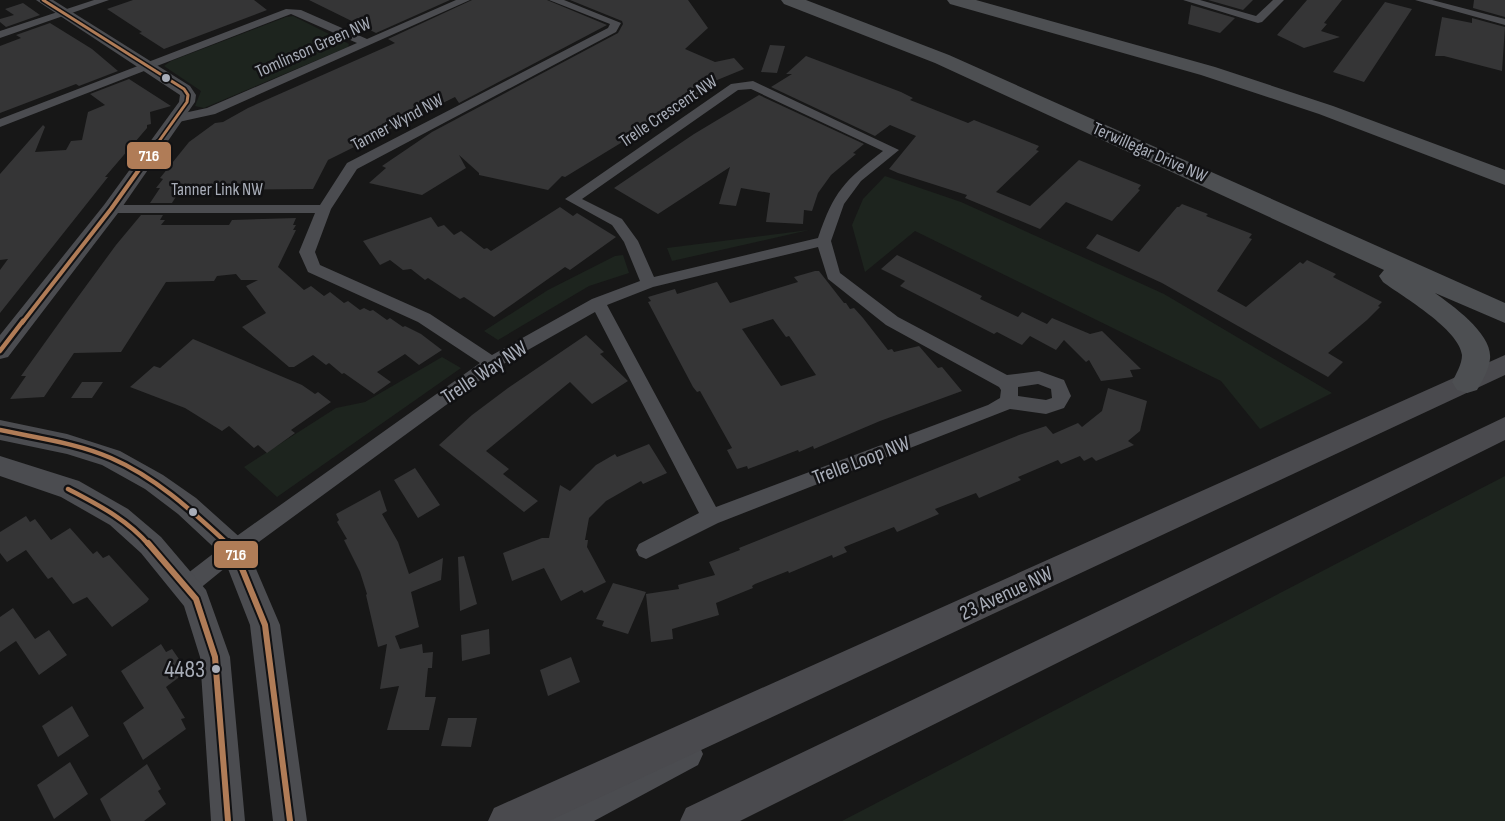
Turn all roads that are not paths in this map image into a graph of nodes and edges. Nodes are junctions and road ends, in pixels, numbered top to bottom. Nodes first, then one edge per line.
1 (43, 0) edge
2 (104, 0) edge
3 (465, 0) edge
4 (554, 0) edge
5 (790, 0) edge
6 (956, 0) edge
7 (1188, 0) edge
8 (1279, 0) edge
9 (1420, 0) edge
10 (64, 13) junction
11 (1505, 22) edge
12 (0, 35) edge
13 (367, 43) junction
14 (148, 66) junction
15 (174, 119) junction
16 (0, 123) edge
17 (1505, 178) edge
18 (111, 209) junction
19 (324, 209) junction
20 (1344, 240) junction
21 (824, 241) junction
22 (649, 283) junction
23 (598, 303) junction
24 (1505, 314) edge
25 (0, 351) edge
26 (492, 363) junction
27 (1505, 364) edge
28 (1005, 382) junction
29 (1467, 382) junction
30 (1008, 402) junction
31 (1505, 428) edge
32 (0, 430) edge
33 (0, 466) edge
34 (711, 517) junction
35 (234, 549) junction
36 (646, 550) dead end
37 (186, 587) junction
38 (813, 681) junction
39 (228, 821) edge
40 (290, 821) edge
41 (507, 821) edge
42 (559, 821) edge
43 (699, 821) edge

1 - 10 street
2 - 10 street
3 - 13 street, Tomlinson Green NW
4 - 19 street, Tanner Wynd NW
5 - 20 main road, Terwillegar Drive NW
6 - 17 main road
7 - 8 street
9 - 11 street
10 - 12 street
10 - 14 street
13 - 14 street
13 - 15 street, Tomlinson Green NW
14 - 15 street
14 - 16 street
15 - 18 street
18 - 19 street, Tanner Link NW
18 - 25 street
19 - 26 street, Tanner Wynd NW
20 - 24 main road, Terwillegar Drive NW
20 - 29 main road
21 - 22 street, Trelle Way NW
21 - 22 street, Trelle Crescent NW
21 - 28 street
22 - 23 street, Trelle Way NW
23 - 26 street, Trelle Way NW
23 - 34 street
26 - 35 street, Trelle Way NW
27 - 29 main road, 23 Avenue NW
28 - 30 street
28 - 30 street
29 - 38 main road, 23 Avenue NW
30 - 34 street, Trelle Loop NW
31 - 43 main road
32 - 35 street
33 - 37 street
34 - 36 street, Trelle Loop NW
35 - 37 street, Trelle Way NW
35 - 40 street
37 - 39 street
38 - 41 main road, 23 Avenue NW
38 - 42 street

